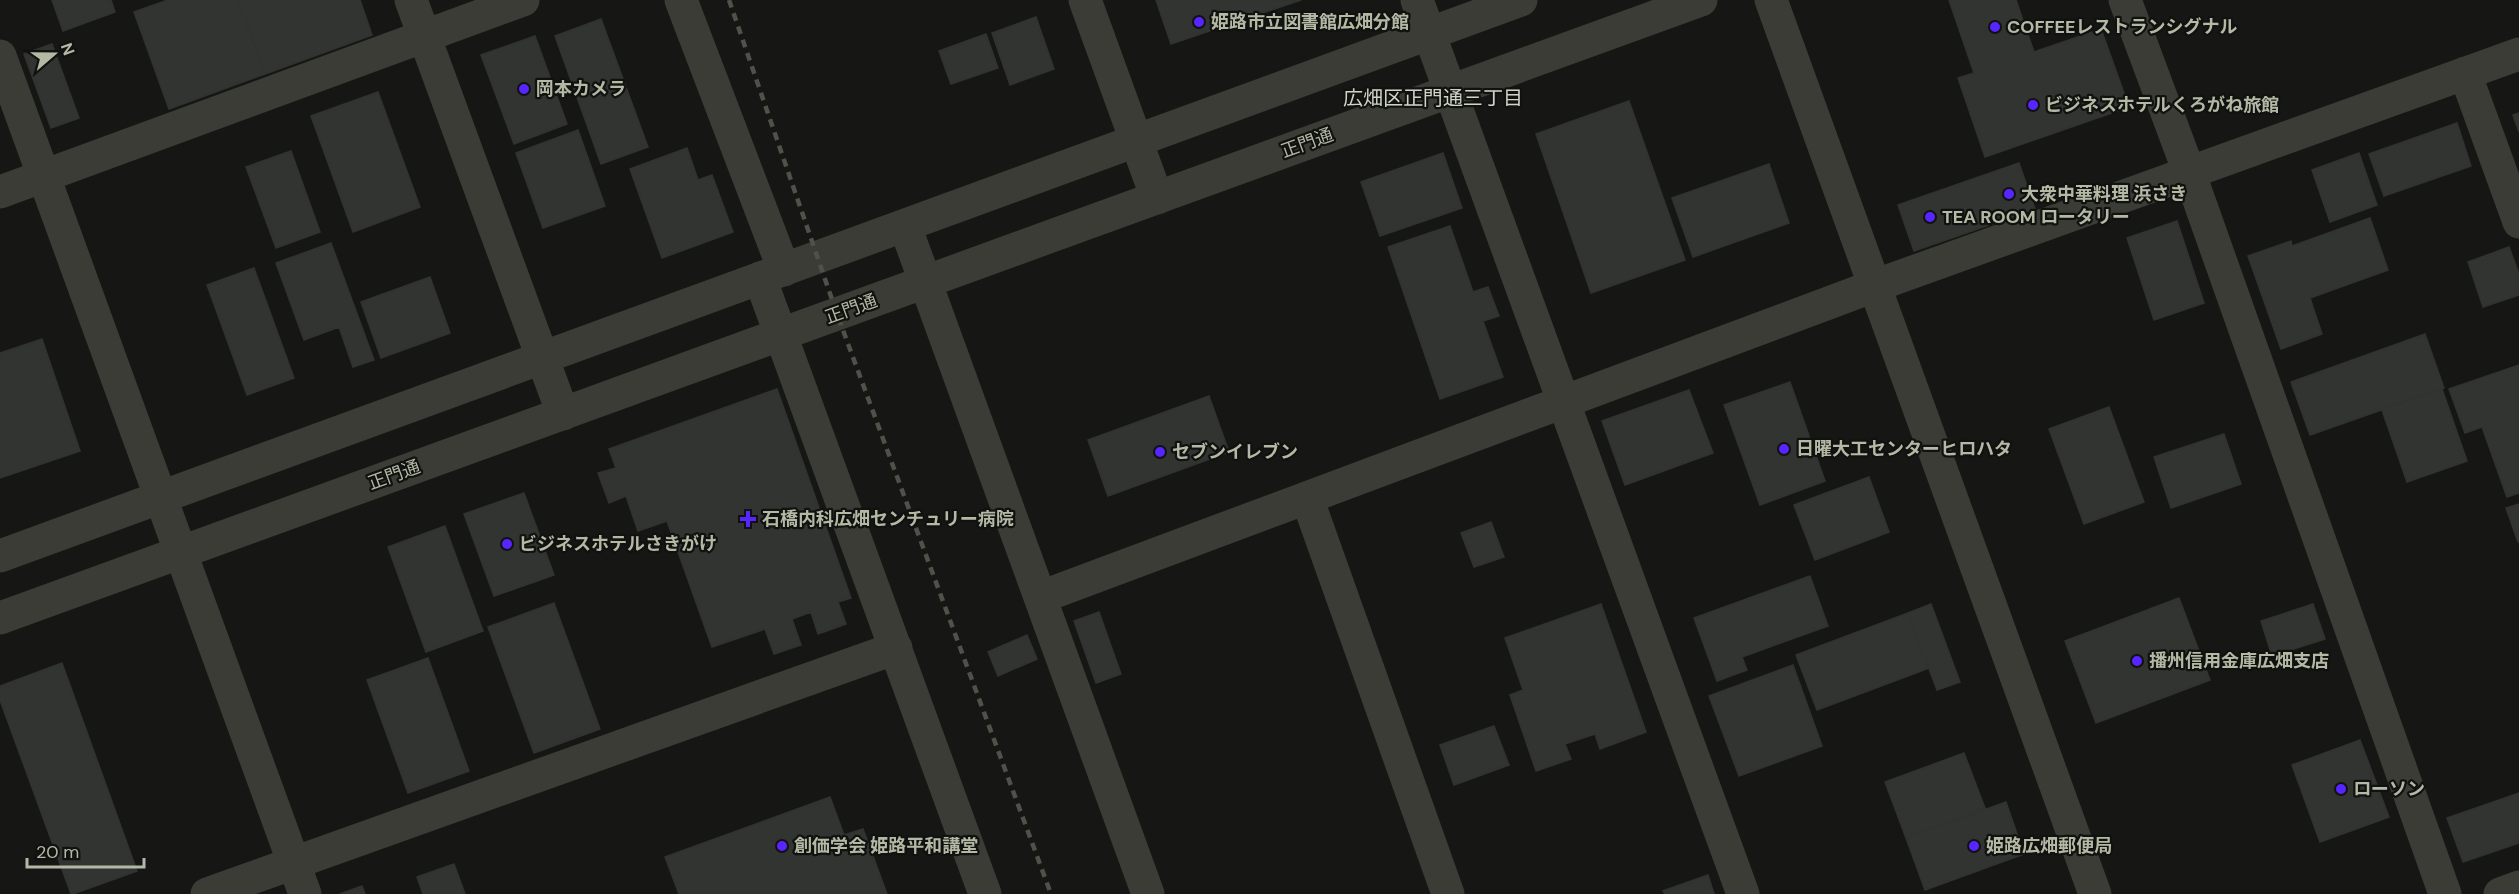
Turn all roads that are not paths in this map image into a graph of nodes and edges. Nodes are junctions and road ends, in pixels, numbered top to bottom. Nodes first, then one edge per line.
1 (411, 0) edge
2 (523, 0) edge
3 (681, 0) edge
4 (1085, 0) edge
5 (1417, 0) edge
6 (1521, 0) edge
7 (1701, 0) edge
8 (1771, 0) edge
9 (2125, 0) edge
10 (1429, 34) junction
11 (424, 36) junction
12 (2519, 54) edge
13 (0, 56) edge
14 (2465, 73) junction
15 (1450, 91) junction
16 (1137, 141) junction
17 (2189, 172) junction
18 (44, 175) junction
19 (0, 192) edge
20 (1157, 198) junction
21 (2519, 222) edge
22 (905, 226) junction
23 (772, 274) junction
24 (926, 282) junction
25 (1874, 286) junction
26 (782, 334) junction
27 (543, 357) junction
28 (1564, 402) junction
29 (563, 414) junction
30 (161, 497) junction
31 (1307, 498) junction
32 (181, 552) junction
33 (0, 556) edge
34 (1041, 597) junction
35 (0, 618) edge
36 (896, 648) junction
37 (293, 862) junction
38 (2519, 887) edge
39 (207, 894) edge
40 (305, 894) edge
41 (985, 894) edge
42 (1148, 894) edge
43 (1448, 894) edge
44 (1743, 894) edge
45 (2095, 894) edge
46 (2445, 894) edge
47 (2500, 894) edge

1 - 11 street
2 - 11 street
3 - 23 street
4 - 16 street
5 - 10 street
6 - 10 street
7 - 15 street, 正門通
8 - 25 street
9 - 17 street
10 - 15 street
10 - 16 street
11 - 18 street
11 - 27 street
12 - 14 street
13 - 18 street
14 - 17 street
14 - 21 street
15 - 20 street, 正門通
15 - 28 street
16 - 20 street
16 - 22 street
17 - 25 street
17 - 46 street
18 - 19 street
18 - 30 street
20 - 24 street, 正門通
22 - 23 street
22 - 24 street
23 - 26 street
23 - 27 street
24 - 26 street, 正門通
24 - 34 street
25 - 28 street
25 - 45 street
26 - 29 street, 正門通
26 - 36 street
27 - 29 street
27 - 30 street
28 - 31 street
28 - 44 street
29 - 32 street, 正門通
30 - 32 street
30 - 33 street
31 - 34 street
31 - 43 street
32 - 35 street, 正門通
32 - 37 street
34 - 42 street
36 - 37 street
36 - 41 street
37 - 39 street
37 - 40 street
38 - 47 street

